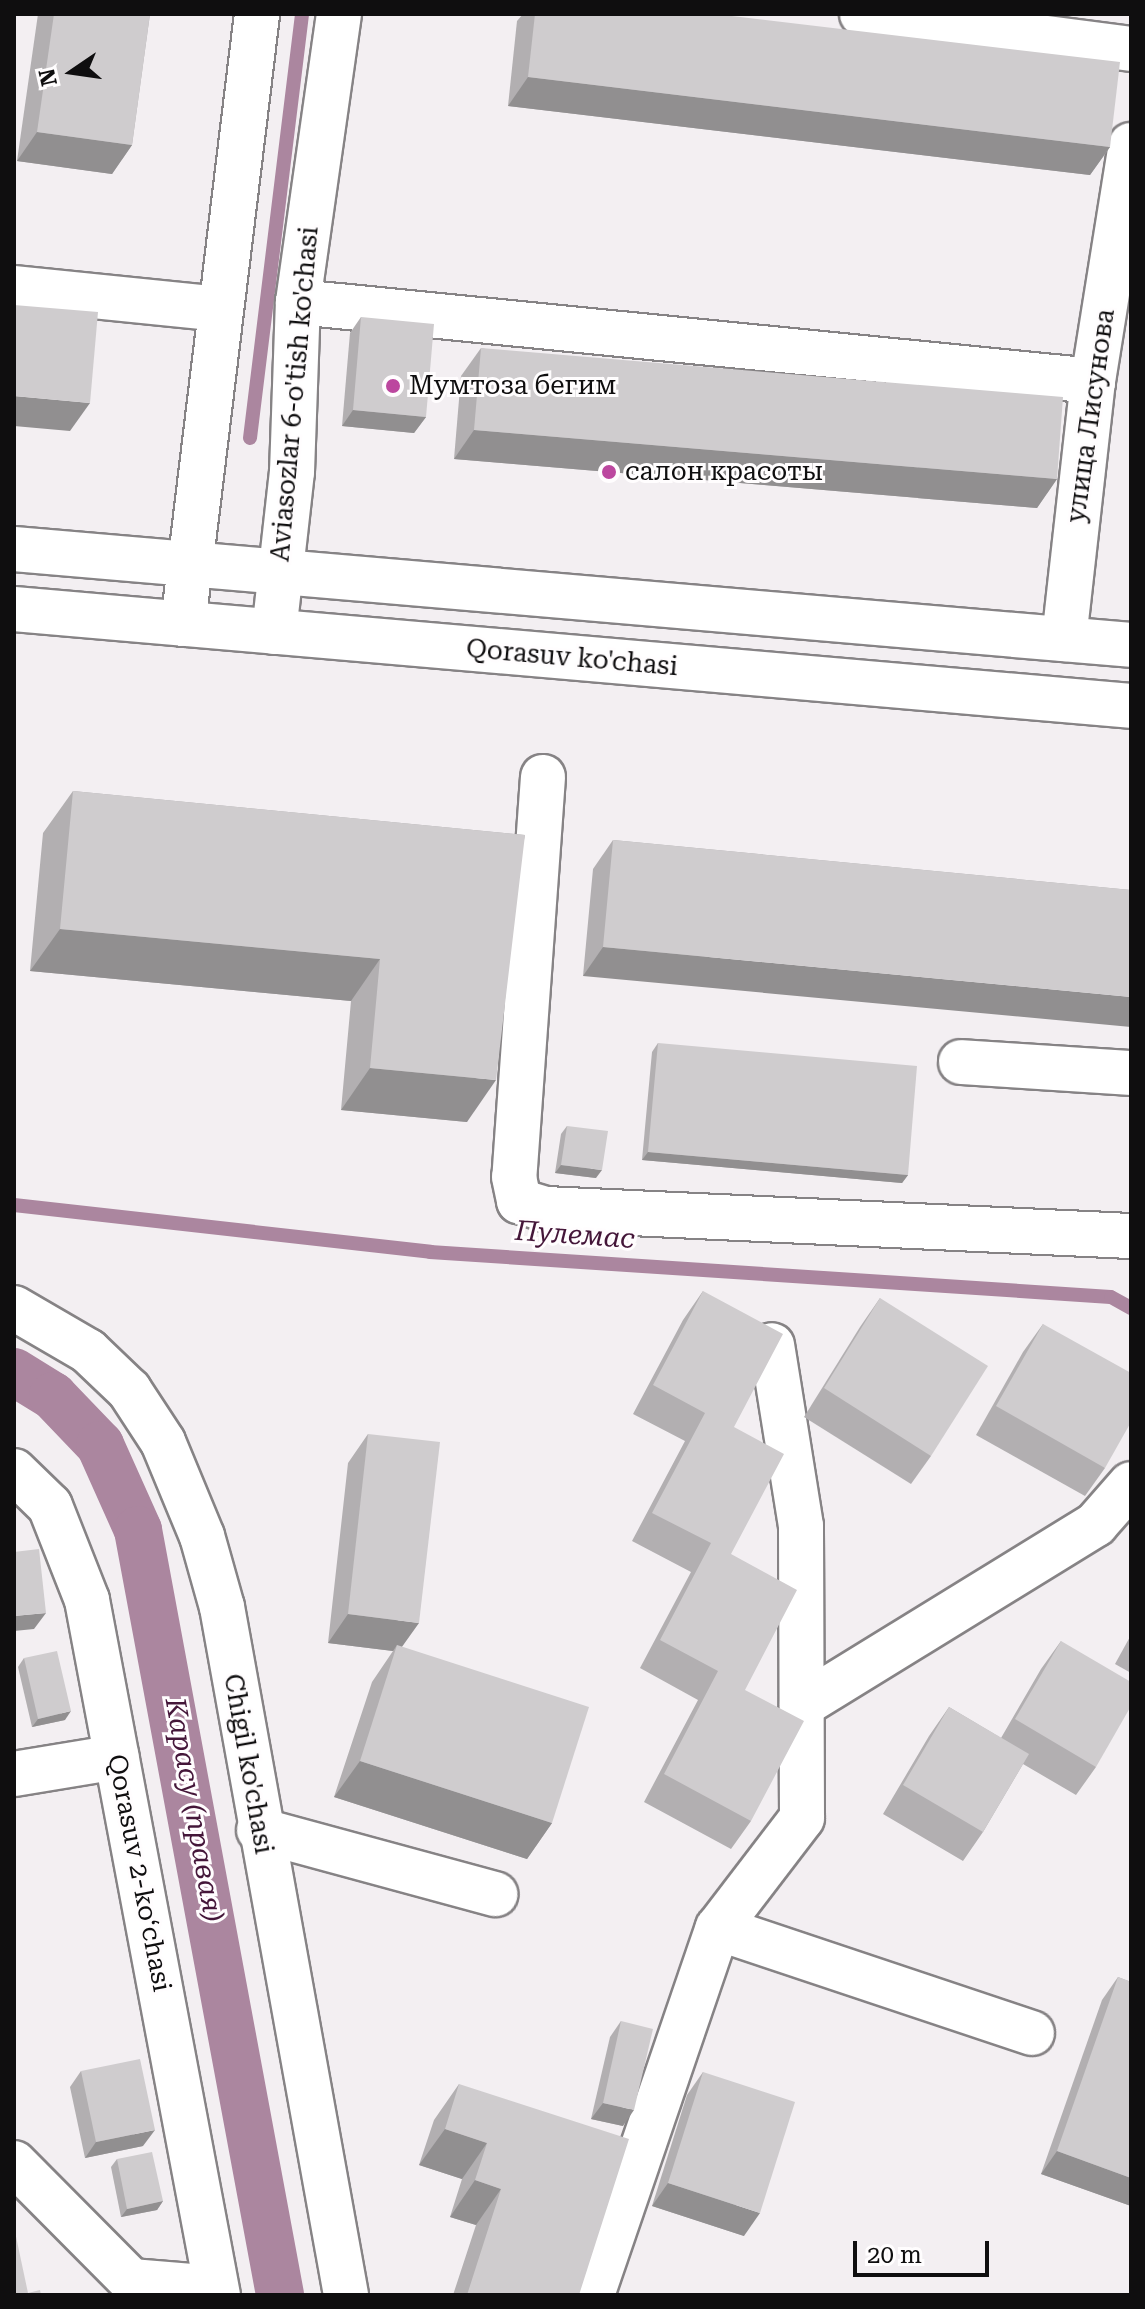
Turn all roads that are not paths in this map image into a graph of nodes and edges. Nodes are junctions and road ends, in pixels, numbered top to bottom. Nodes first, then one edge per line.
1 (257, 14) edge
2 (339, 14) edge
3 (862, 14) edge
4 (1131, 49) edge
5 (1131, 145) edge
6 (1124, 237) edge
7 (14, 288) edge
8 (298, 302) junction
9 (220, 309) junction
10 (1093, 381) junction
11 (14, 549) edge
12 (189, 565) junction
13 (281, 572) junction
14 (14, 609) edge
15 (183, 624) junction
16 (274, 632) junction
17 (1064, 639) junction
18 (1131, 645) edge
19 (1131, 706) edge
20 (543, 777) dead end
21 (961, 1062) dead end
22 (1131, 1073) edge
23 (1131, 1236) edge
24 (14, 1308) edge
25 (772, 1345) edge
26 (14, 1471) edge
27 (1131, 1484) edge
28 (802, 1705) junction
29 (117, 1757) junction
30 (14, 1774) edge
31 (259, 1830) junction
32 (495, 1894) dead end
33 (718, 1928) junction
34 (1032, 2033) dead end
35 (14, 2163) edge
36 (217, 2292) edge
37 (346, 2295) edge
38 (592, 2295) edge

1 - 9 street
2 - 8 street, Aviasozlar 6-o'tish ko'chasi
3 - 4 street
5 - 6 street, улица Лисунова
6 - 10 street, улица Лисунова
7 - 9 street
8 - 10 street
8 - 13 street, Aviasozlar 6-o'tish ko'chasi
9 - 12 street
10 - 17 street, улица Лисунова
11 - 12 street
12 - 13 street
12 - 15 street
13 - 16 street, Aviasozlar 6-o'tish ko'chasi
13 - 17 street
14 - 15 street, Qorasuv ko'chasi
15 - 16 street, Qorasuv ko'chasi
16 - 19 street, Qorasuv ko'chasi
17 - 18 street
20 - 23 street
21 - 22 street
24 - 31 street, Chigil ko'chasi
25 - 28 street
26 - 29 street, Qorasuv 2-koʻchasi
27 - 28 street
28 - 33 street
29 - 30 street
29 - 36 street, Qorasuv 2-koʻchasi
31 - 32 street
31 - 37 street, Chigil ko'chasi
33 - 34 street
33 - 38 street
35 - 36 street

